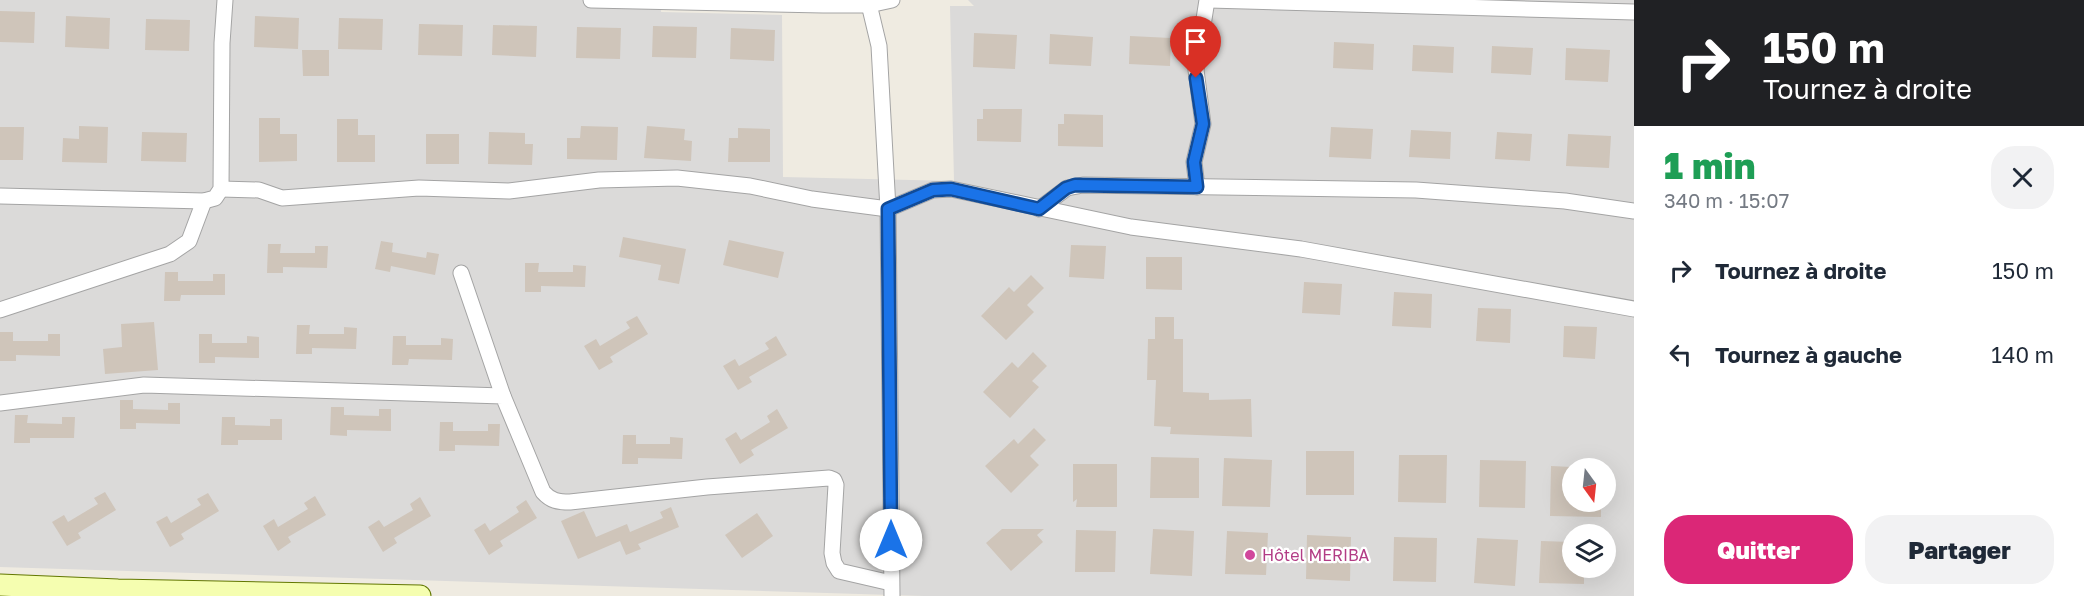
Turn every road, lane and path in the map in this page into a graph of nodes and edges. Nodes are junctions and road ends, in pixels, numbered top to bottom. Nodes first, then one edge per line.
1 (225, 0) edge
2 (591, 0) edge
3 (892, 0) edge
4 (1208, 0) edge
5 (1228, 0) edge
6 (869, 2) edge
7 (1634, 12) edge
8 (1197, 187) junction
9 (222, 189) junction
10 (0, 196) edge
11 (204, 201) junction
12 (888, 209) junction
13 (1039, 209) junction
14 (1634, 210) edge
15 (461, 273) dead end
16 (1634, 309) edge
17 (0, 310) edge
18 (503, 396) junction
19 (0, 403) edge
20 (0, 585) edge
21 (891, 589) edge
22 (420, 596) edge

1 - 9 street
2 - 6 street
3 - 6 street
4 - 5 street
4 - 8 street
5 - 7 street
6 - 12 street
8 - 13 street
8 - 14 street
9 - 11 street
9 - 12 street
10 - 11 street
11 - 17 street
12 - 13 street
12 - 21 street
13 - 16 street
15 - 18 street
18 - 19 street
18 - 21 street
20 - 22 main road

